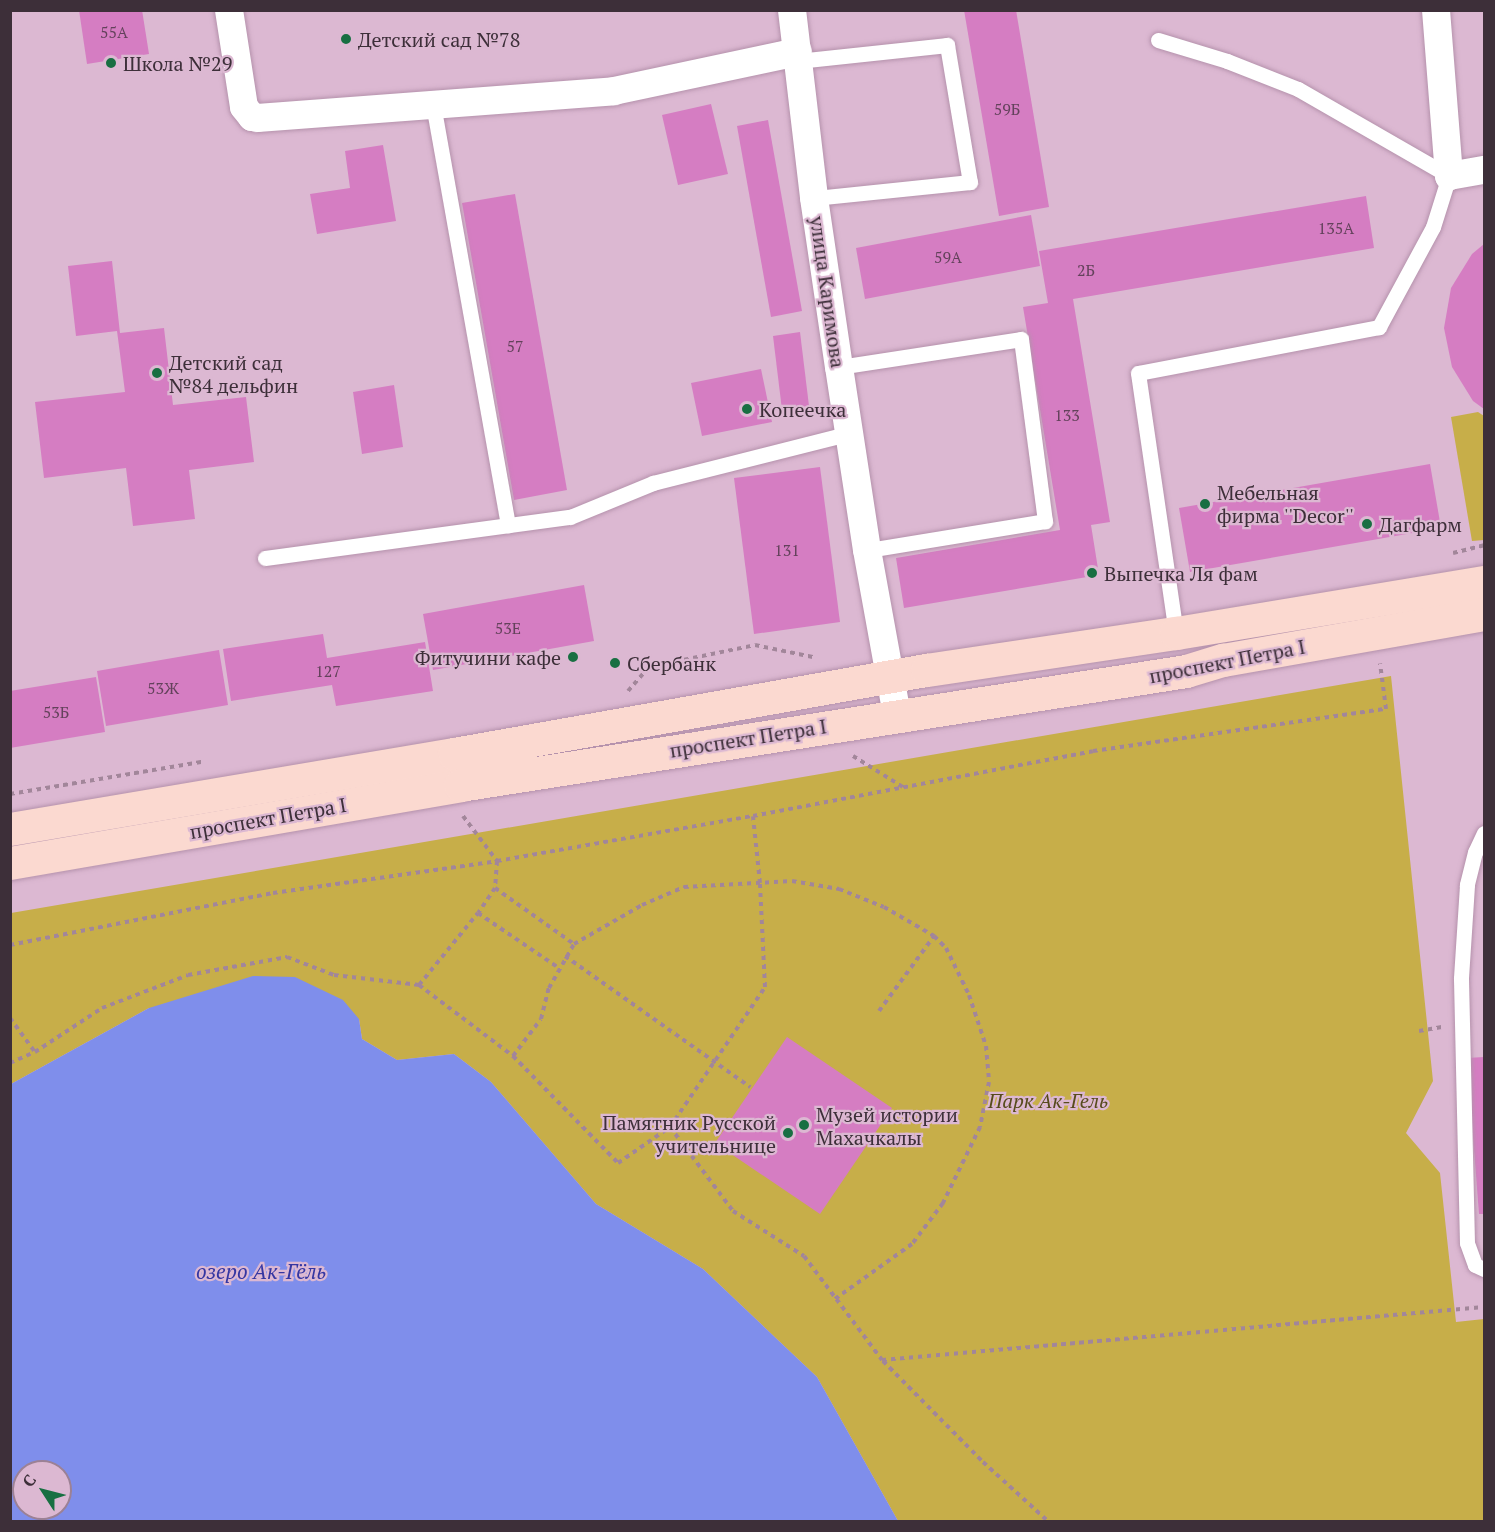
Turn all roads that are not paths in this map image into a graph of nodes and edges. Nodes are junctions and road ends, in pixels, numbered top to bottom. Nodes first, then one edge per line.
1 (229, 10) edge
2 (792, 10) edge
3 (1436, 10) edge
4 (1158, 40) dead end
5 (798, 57) junction
6 (433, 104) junction
7 (1485, 170) edge
8 (1449, 176) junction
9 (814, 198) junction
10 (839, 367) junction
11 (851, 434) junction
12 (508, 525) junction
13 (867, 550) junction
14 (265, 558) dead end
15 (1485, 582) edge
16 (1485, 614) edge
17 (1176, 633) junction
18 (890, 676) junction
19 (897, 714) junction
20 (10, 829) edge
21 (1485, 833) edge
22 (10, 863) edge
23 (1485, 1269) edge

1 - 6 street
2 - 5 street, улица Каримова
3 - 8 street
4 - 8 lane
5 - 6 street
5 - 9 street, улица Каримова
5 - 9 lane
6 - 12 lane
7 - 8 street
8 - 17 lane
9 - 10 street, улица Каримова
10 - 11 street, улица Каримова
10 - 13 lane
11 - 12 lane
11 - 13 street, улица Каримова
12 - 14 lane
13 - 18 street, улица Каримова
15 - 17 main road, проспект Петра I
16 - 19 main road, проспект Петра I
17 - 18 main road, проспект Петра I
18 - 19 street, улица Каримова
18 - 20 main road, проспект Петра I
19 - 22 main road, проспект Петра I
21 - 23 lane

